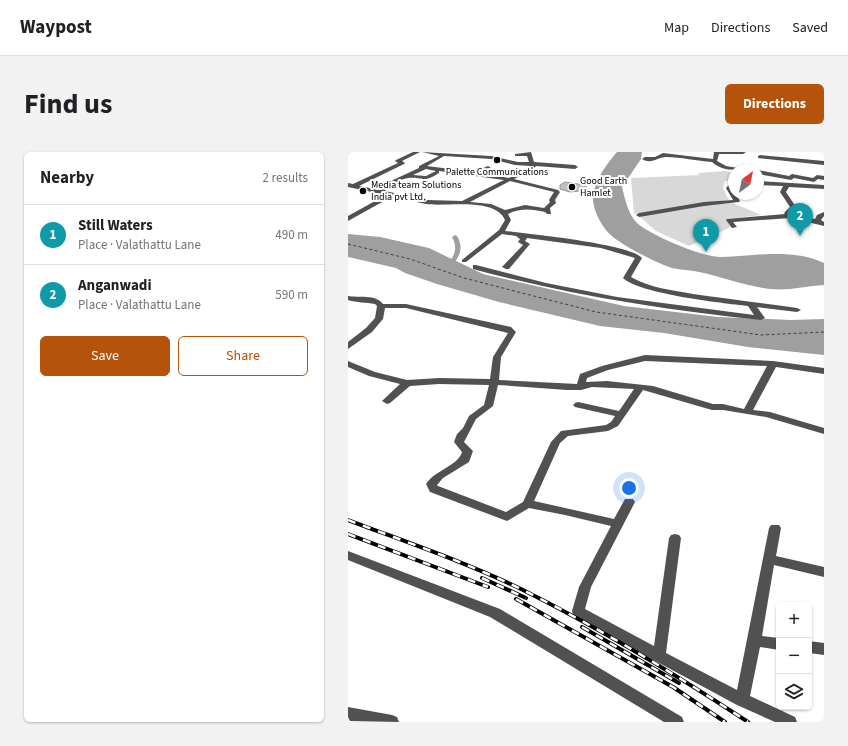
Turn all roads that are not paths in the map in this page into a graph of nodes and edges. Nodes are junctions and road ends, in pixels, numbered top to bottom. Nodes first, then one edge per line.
1 (416, 152) edge
2 (425, 152) edge
3 (717, 152) edge
4 (744, 152) edge
5 (786, 152) edge
6 (528, 153) edge
7 (769, 154) dead end
8 (477, 155) edge
9 (518, 155) dead end
10 (442, 156) junction
11 (760, 157) dead end
12 (645, 160) dead end
13 (714, 161) junction
14 (824, 163) edge
15 (531, 166) junction
16 (575, 167) dead end
17 (424, 168) junction
18 (488, 168) dead end
19 (728, 168) edge
20 (390, 170) junction
21 (543, 170) dead end
22 (437, 172) dead end
23 (764, 173) edge
24 (475, 174) junction
25 (409, 175) junction
26 (824, 178) edge
27 (507, 179) junction
28 (764, 183) edge
29 (787, 185) junction
30 (351, 186) edge
31 (824, 187) edge
32 (382, 191) junction
33 (394, 194) junction
34 (736, 200) edge
35 (463, 203) junction
36 (348, 213) edge
37 (504, 213) junction
38 (787, 213) dead end
39 (356, 214) junction
40 (824, 214) edge
41 (639, 215) dead end
42 (348, 219) edge
43 (818, 221) junction
44 (824, 224) edge
45 (734, 227) dead end
46 (501, 232) junction
47 (516, 234) junction
48 (464, 261) dead end
49 (476, 267) dead end
50 (506, 267) dead end
51 (348, 298) edge
52 (750, 304) junction
53 (381, 306) junction
54 (797, 310) dead end
55 (348, 346) edge
56 (348, 364) edge
57 (773, 364) junction
58 (824, 371) edge
59 (494, 382) junction
60 (407, 383) junction
61 (581, 387) junction
62 (640, 387) junction
63 (387, 400) dead end
64 (578, 405) dead end
65 (747, 412) junction
66 (621, 414) junction
67 (824, 431) edge
68 (629, 502) dead end
69 (527, 504) junction
70 (618, 524) junction
71 (775, 528) dead end
72 (675, 538) dead end
73 (348, 555) edge
74 (769, 559) junction
75 (824, 572) edge
76 (754, 641) junction
77 (776, 644) edge
78 (812, 647) edge
79 (824, 649) edge
80 (659, 656) junction
81 (742, 700) junction
82 (348, 714) edge
83 (392, 722) edge
84 (677, 722) edge
85 (790, 722) edge

1 - 20 street
2 - 10 street
3 - 4 street
3 - 13 street
5 - 7 street
6 - 9 street
6 - 15 street
8 - 10 street
8 - 15 street
10 - 17 street
11 - 14 street
12 - 13 street
13 - 19 street
15 - 16 street
15 - 21 street
15 - 27 street
17 - 24 street
17 - 25 street
18 - 24 street
20 - 25 street
20 - 30 street
22 - 25 street
23 - 26 street
24 - 27 street
25 - 32 street
27 - 35 street
27 - 37 street
28 - 29 street
29 - 31 street
29 - 38 street
30 - 32 street
32 - 33 street
33 - 35 street
33 - 39 street
34 - 41 street
35 - 37 street
36 - 39 street
37 - 46 street
39 - 42 street
40 - 43 street
43 - 44 street
43 - 45 street
46 - 47 street
46 - 48 street
47 - 50 street
47 - 52 street
49 - 52 street
51 - 53 street
52 - 54 street
53 - 55 street
53 - 59 street
56 - 60 street
57 - 58 street
57 - 61 street
57 - 65 street
59 - 60 street
59 - 61 street
59 - 69 street
60 - 63 street
61 - 62 street
62 - 65 street
62 - 66 street
64 - 66 street
65 - 67 street
66 - 69 street
68 - 70 street
69 - 70 street
70 - 80 street
71 - 74 street
72 - 80 street
73 - 84 street
74 - 75 street
74 - 76 street
76 - 77 street
76 - 81 street
78 - 79 street
80 - 81 street
81 - 85 street
82 - 83 street

